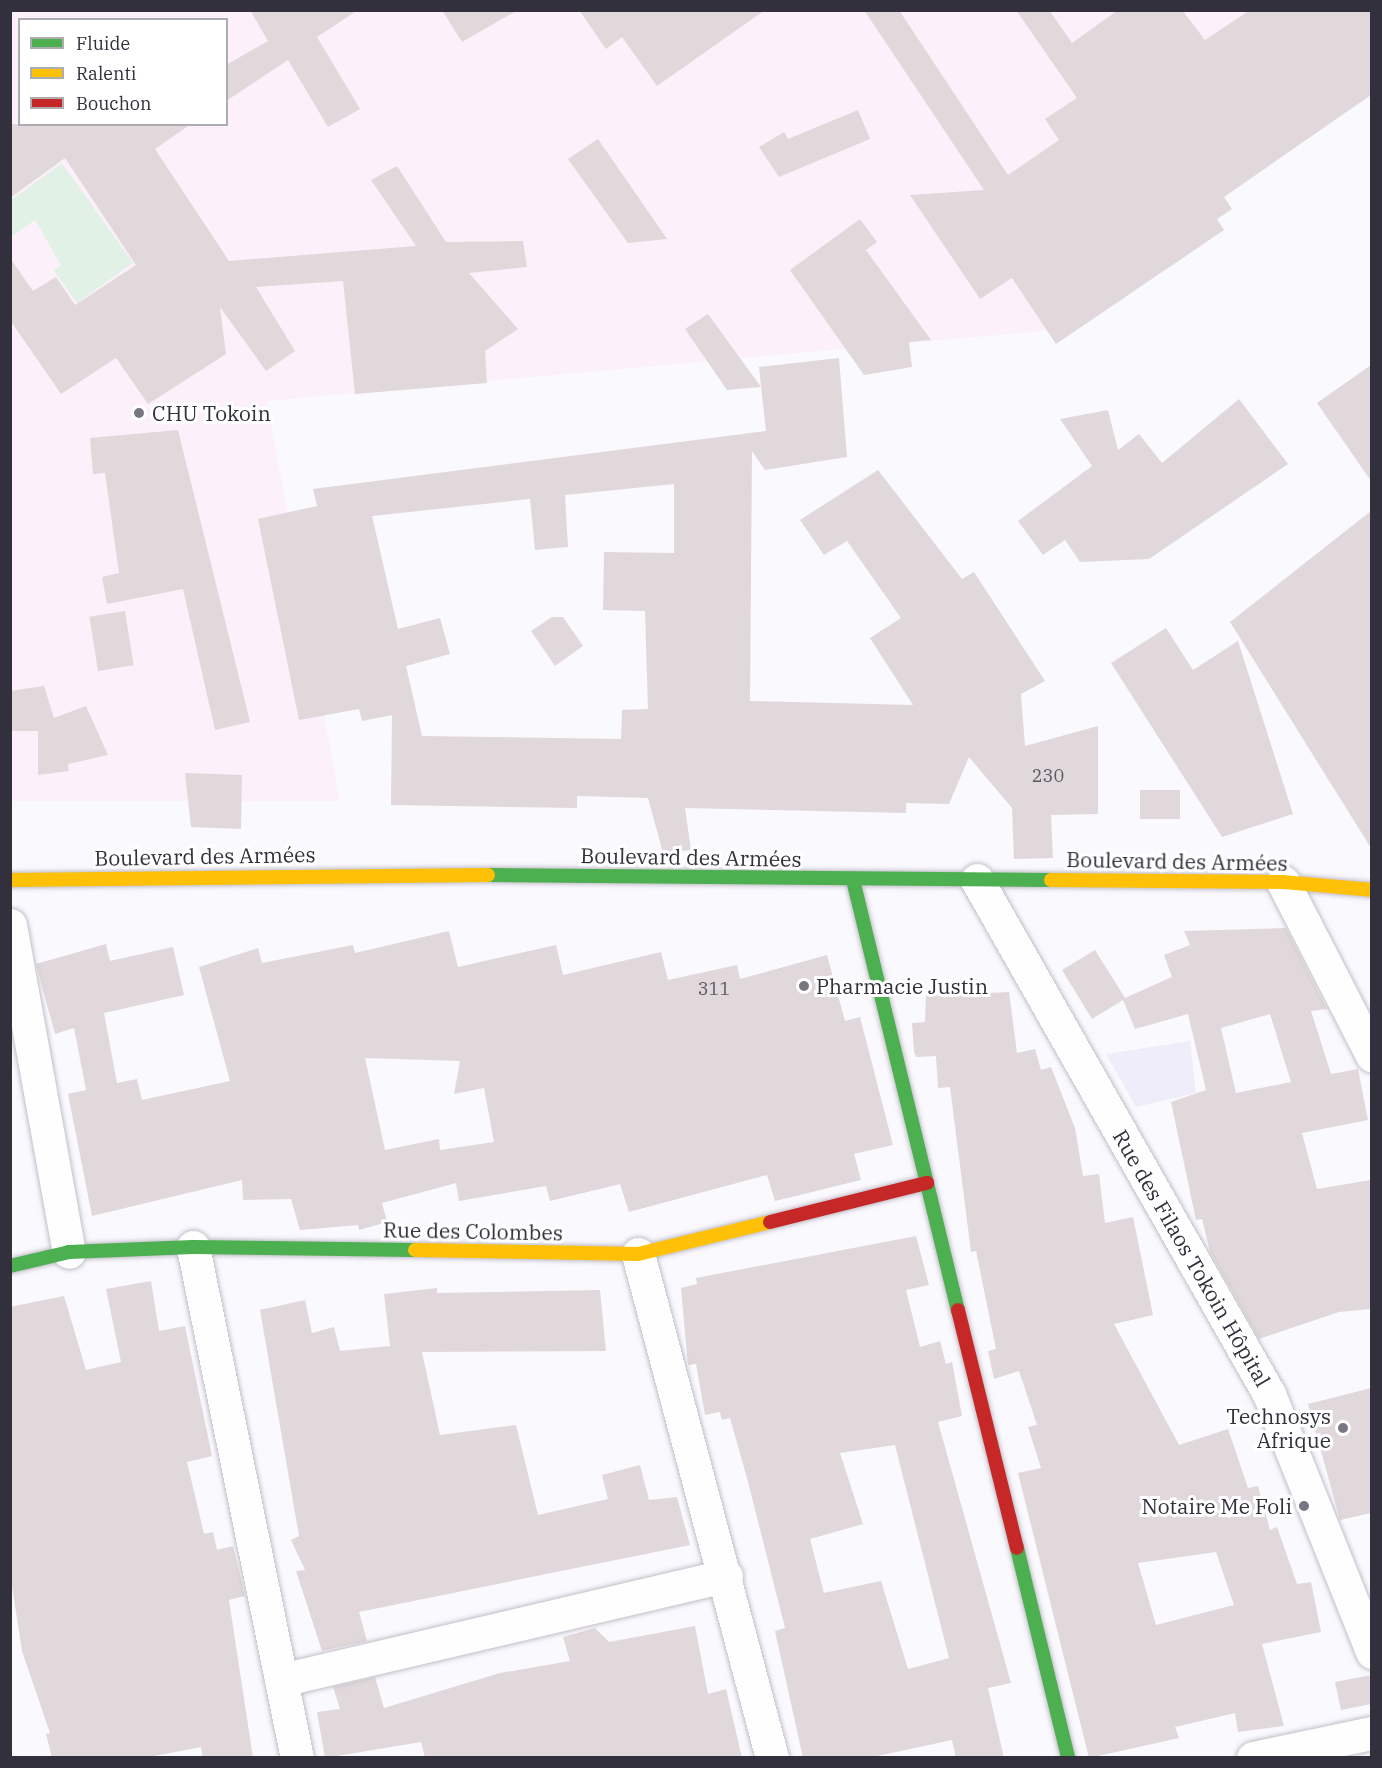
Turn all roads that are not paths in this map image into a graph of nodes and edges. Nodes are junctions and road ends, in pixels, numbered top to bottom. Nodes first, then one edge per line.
1 (10, 880) edge
2 (853, 880) junction
3 (977, 880) junction
4 (1283, 882) junction
5 (1371, 890) edge
6 (10, 925) edge
7 (1371, 1055) edge
8 (927, 1183) junction
9 (193, 1247) junction
10 (69, 1252) junction
11 (638, 1254) junction
12 (10, 1266) edge
13 (726, 1576) junction
14 (1371, 1652) edge
15 (281, 1680) junction
16 (1371, 1733) edge
17 (297, 1758) edge
18 (772, 1758) edge
19 (1068, 1758) edge
20 (1253, 1758) edge

1 - 2 street, Boulevard des Armées
2 - 3 street, Boulevard des Armées
2 - 8 street
3 - 4 street, Boulevard des Armées
3 - 14 street, Rue des Filaos Tokoin Hôpital
4 - 5 street, Boulevard des Armées
4 - 7 street
6 - 10 street
8 - 11 street, Rue des Colombes
8 - 19 street
9 - 10 street, Rue des Colombes
9 - 11 street, Rue des Colombes
9 - 15 street
10 - 12 street, Rue des Colombes
11 - 13 street
13 - 15 street
13 - 18 street
15 - 17 street
16 - 20 street

